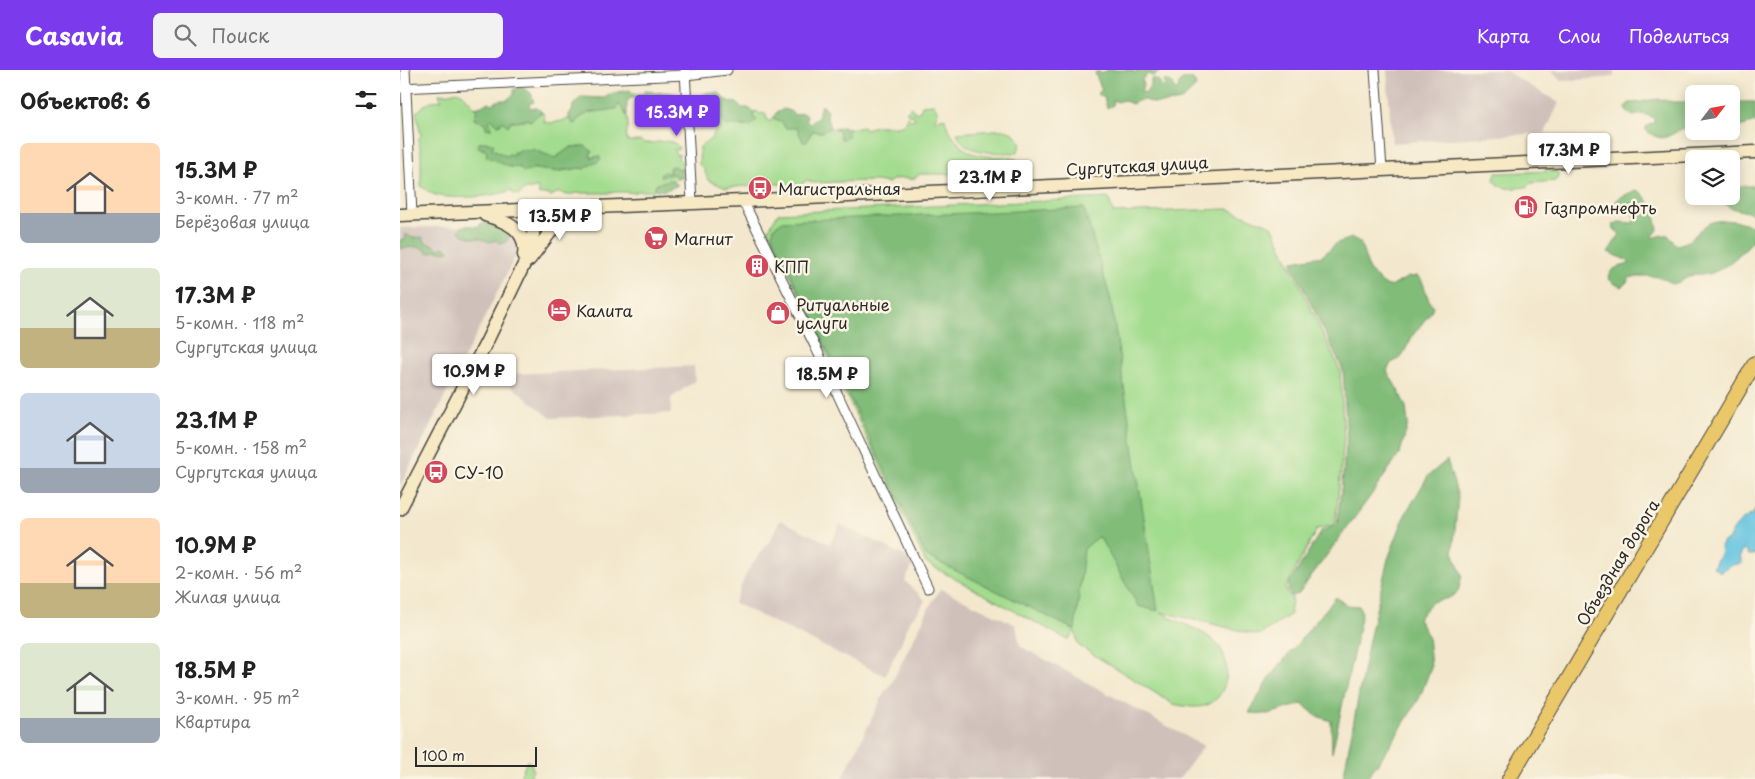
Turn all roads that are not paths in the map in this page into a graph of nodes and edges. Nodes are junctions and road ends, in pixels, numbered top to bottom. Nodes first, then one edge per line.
1 (405, 70) edge
2 (727, 70) edge
3 (1375, 70) edge
4 (685, 72) edge
5 (403, 88) edge
6 (1755, 152) edge
7 (1382, 170) junction
8 (743, 201) junction
9 (692, 203) junction
10 (596, 208) junction
11 (532, 210) junction
12 (475, 212) junction
13 (406, 215) edge
14 (521, 270) junction
15 (1755, 364) edge
16 (400, 509) edge
17 (928, 588) dead end
18 (1509, 779) edge

1 - 5 street
2 - 4 street
3 - 7 street
4 - 5 street
4 - 9 street
5 - 13 street
6 - 7 main road, Сургутская улица
7 - 8 main road, Сургутская улица
8 - 9 main road, Сургутская улица
8 - 17 street
9 - 10 main road, Сургутская улица
10 - 11 main road, Сургутская улица
10 - 14 main road
11 - 12 main road, Сургутская улица
11 - 14 main road
12 - 13 main road, Сургутская улица
12 - 14 main road
14 - 16 main road
15 - 18 main road, Объездная дорога

